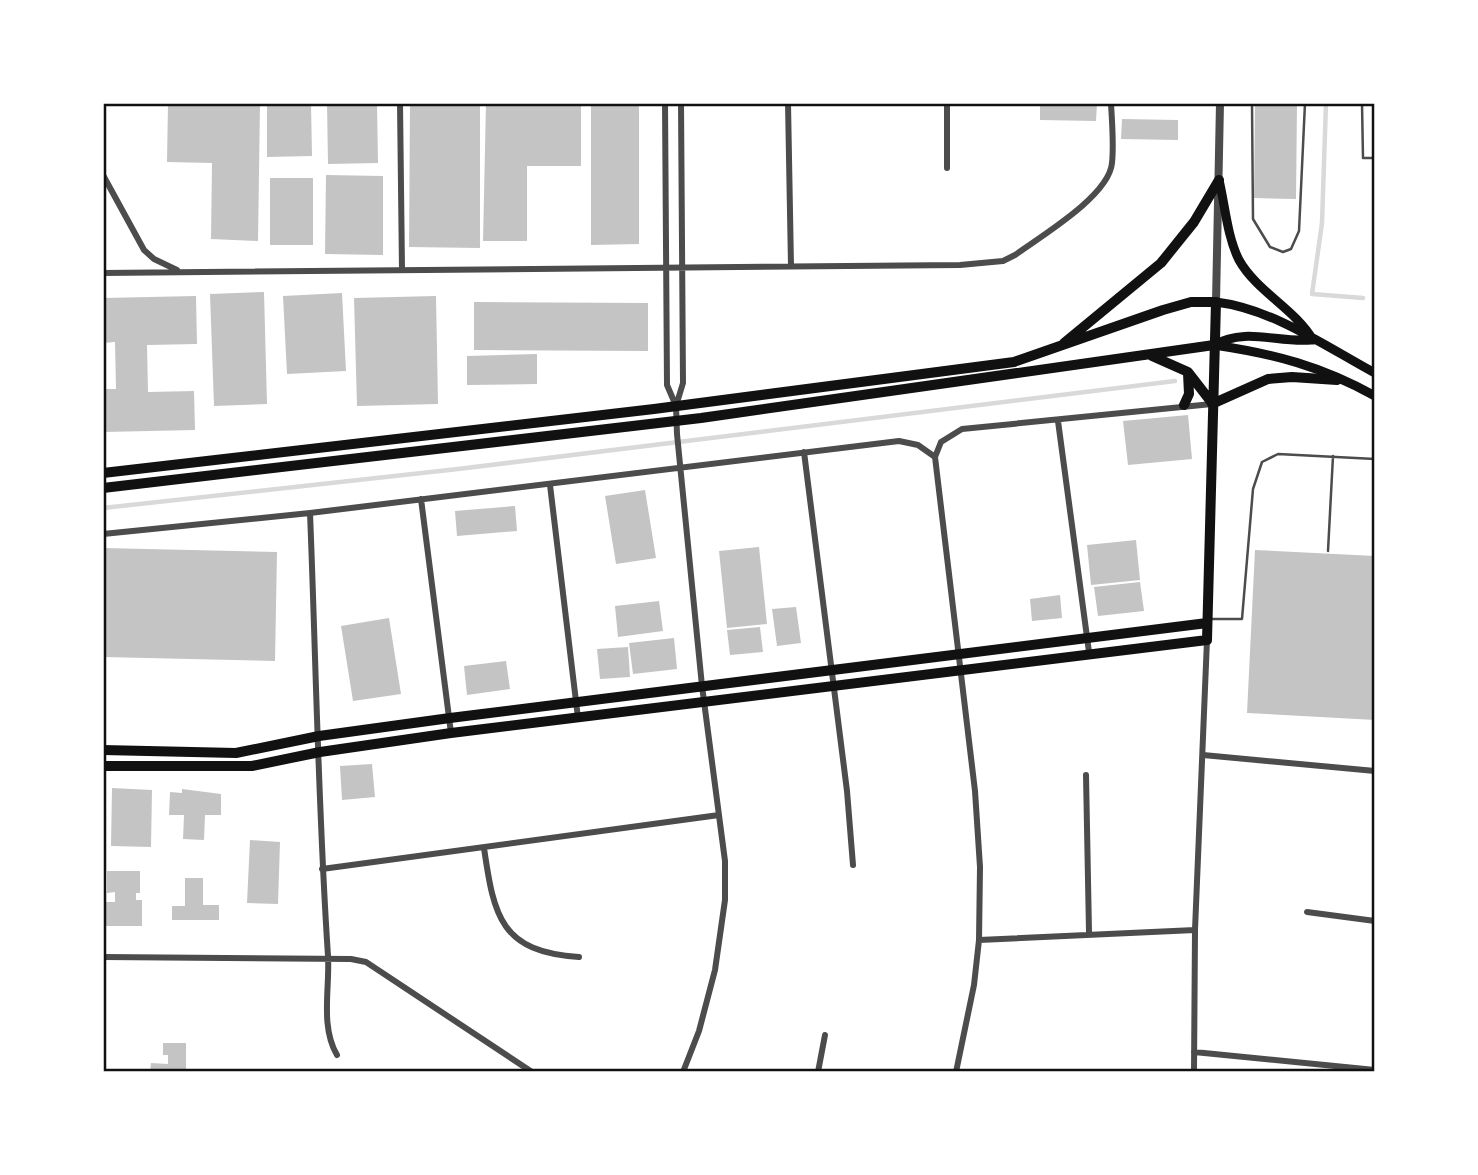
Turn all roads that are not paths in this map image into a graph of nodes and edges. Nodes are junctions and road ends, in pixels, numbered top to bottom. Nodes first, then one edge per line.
1 (400, 103) edge
2 (665, 103) edge
3 (681, 103) edge
4 (788, 103) edge
5 (947, 103) edge
6 (1111, 103) edge
7 (1220, 103) edge
8 (1252, 103) edge
9 (1305, 103) edge
10 (1362, 103) edge
11 (1375, 158) edge
12 (947, 167) dead end
13 (103, 175) edge
14 (1219, 180) junction
15 (791, 266) junction
16 (666, 267) junction
17 (683, 268) junction
18 (402, 270) junction
19 (183, 272) junction
20 (103, 273) edge
21 (1216, 302) junction
22 (1313, 340) junction
23 (1214, 345) junction
24 (1059, 347) junction
25 (1150, 355) junction
26 (1188, 372) junction
27 (1375, 373) edge
28 (1337, 380) junction
29 (1375, 396) edge
30 (1212, 404) junction
31 (1184, 405) junction
32 (676, 406) junction
33 (677, 421) junction
34 (1058, 421) junction
35 (804, 452) junction
36 (1333, 456) junction
37 (934, 457) junction
38 (1375, 459) edge
39 (680, 468) junction
40 (103, 472) edge
41 (550, 485) junction
42 (103, 488) edge
43 (421, 499) junction
44 (310, 513) junction
45 (103, 534) edge
46 (1328, 551) dead end
47 (1207, 621) junction
48 (1087, 636) junction
49 (1207, 640) junction
50 (1089, 652) junction
51 (957, 653) junction
52 (959, 668) junction
53 (831, 670) junction
54 (832, 685) junction
55 (702, 686) junction
56 (704, 701) junction
57 (575, 703) junction
58 (450, 718) junction
59 (578, 718) junction
60 (451, 733) junction
61 (319, 736) junction
62 (103, 750) edge
63 (320, 751) junction
64 (1203, 755) junction
65 (103, 766) edge
66 (1375, 771) edge
67 (1086, 775) dead end
68 (719, 815) junction
69 (484, 848) junction
70 (853, 865) dead end
71 (322, 869) junction
72 (1307, 912) dead end
73 (1375, 921) edge
74 (1195, 930) junction
75 (1088, 932) junction
76 (979, 940) junction
77 (103, 957) edge
78 (579, 957) dead end
79 (328, 959) junction
80 (825, 1035) dead end
81 (1194, 1052) junction
82 (337, 1055) dead end
83 (1375, 1070) edge
84 (532, 1072) edge
85 (683, 1072) edge
86 (818, 1072) edge
87 (956, 1072) edge
88 (1194, 1072) edge

1 - 18 street
2 - 16 street
3 - 17 street
4 - 15 street
5 - 12 street
6 - 15 street
7 - 14 street
8 - 9 lane
10 - 11 lane
13 - 19 street
14 - 21 street
14 - 22 main road
14 - 24 main road
15 - 17 street
16 - 17 street
16 - 18 street
16 - 32 street
17 - 32 street
18 - 19 street
19 - 20 street
21 - 22 main road
21 - 23 main road
21 - 24 main road
22 - 23 main road
22 - 27 main road
23 - 25 main road
23 - 28 main road
23 - 30 main road
24 - 32 main road
25 - 26 main road
25 - 33 main road
26 - 30 main road
26 - 31 main road
28 - 29 main road
28 - 30 main road
30 - 31 street
30 - 47 main road
31 - 34 street
32 - 33 street
32 - 40 main road
33 - 39 street
33 - 42 main road
34 - 37 street
34 - 48 street
35 - 37 street
35 - 39 street
35 - 53 street
36 - 38 lane
36 - 46 lane
36 - 47 lane
37 - 51 street
39 - 41 street
39 - 55 street
41 - 43 street
41 - 57 street
43 - 44 street
43 - 58 street
44 - 45 street
44 - 61 street
47 - 48 main road
47 - 49 main road
48 - 50 street
48 - 51 main road
49 - 50 main road
49 - 64 street
50 - 52 main road
51 - 52 street
51 - 53 main road
52 - 54 main road
52 - 76 street
53 - 54 street
53 - 55 main road
54 - 56 main road
54 - 70 street
55 - 56 street
55 - 57 main road
56 - 59 main road
56 - 68 street
57 - 58 main road
57 - 59 street
58 - 60 street
58 - 61 main road
59 - 60 main road
60 - 63 main road
61 - 62 main road
61 - 63 street
63 - 65 main road
63 - 71 street
64 - 66 street
64 - 74 street
67 - 75 street
68 - 69 street
68 - 85 street
69 - 71 street
69 - 78 street
71 - 79 street
72 - 73 street
74 - 75 street
74 - 81 street
75 - 76 street
76 - 87 street
77 - 79 street
79 - 82 street
79 - 84 street
80 - 86 street
81 - 83 street
81 - 88 street

